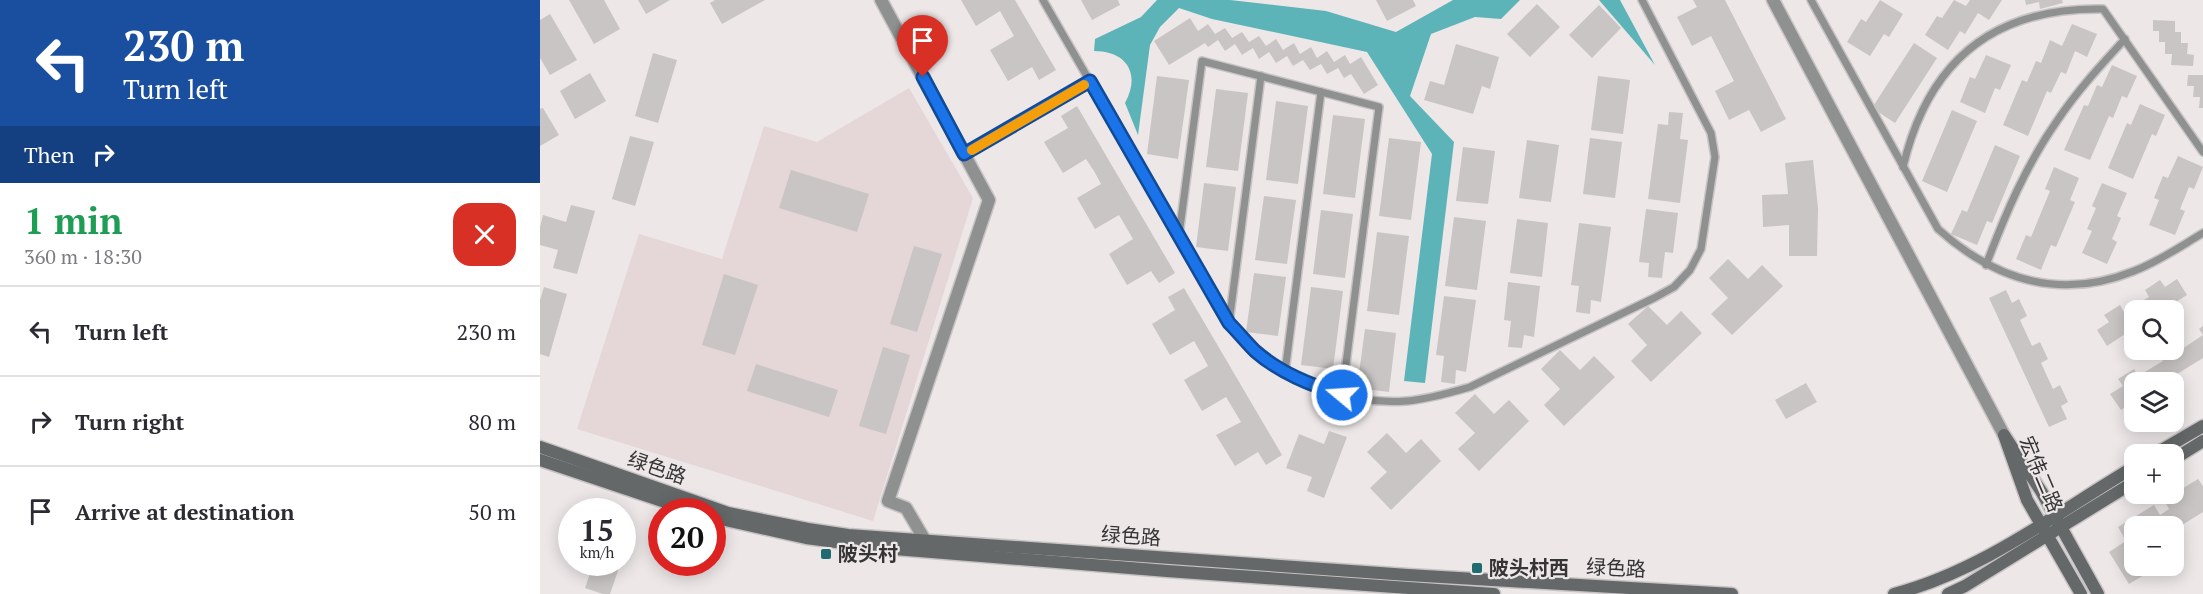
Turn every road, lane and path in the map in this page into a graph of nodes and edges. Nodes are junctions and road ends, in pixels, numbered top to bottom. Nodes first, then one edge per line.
1 (881, 0) edge
2 (1043, 0) edge
3 (1642, 0) edge
4 (1773, 0) edge
5 (1811, 0) edge
6 (2125, 39) junction
7 (1261, 76) junction
8 (1090, 81) junction
9 (1321, 92) junction
10 (2203, 152) edge
11 (964, 154) junction
12 (1903, 167) junction
13 (2203, 233) edge
14 (1179, 236) junction
15 (1986, 265) junction
16 (1229, 323) junction
17 (1285, 372) junction
18 (1342, 395) junction
19 (2203, 426) edge
20 (2004, 435) junction
21 (2203, 441) edge
22 (2172, 444) edge
23 (540, 447) edge
24 (2184, 453) edge
25 (540, 460) edge
26 (2124, 473) edge
27 (2124, 488) edge
28 (653, 498) edge
29 (2054, 515) junction
30 (726, 520) edge
31 (2041, 524) junction
32 (2060, 527) junction
33 (2047, 535) junction
34 (926, 542) junction
35 (1384, 573) junction
36 (1384, 590) edge
37 (1494, 594) edge
38 (1732, 594) edge
39 (1894, 594) edge
40 (1948, 594) edge
41 (2081, 594) edge
42 (2098, 594) edge

1 - 11 street
2 - 8 lane
3 - 18 lane
4 - 20 street
5 - 12 lane
6 - 10 lane
6 - 12 lane
6 - 15 lane
7 - 9 lane
7 - 14 lane
7 - 16 lane
8 - 11 lane
8 - 14 lane
9 - 17 lane
9 - 18 lane
11 - 34 street
12 - 15 lane
13 - 15 lane
14 - 16 lane
16 - 17 lane
17 - 18 lane
19 - 22 main road
20 - 29 main road, 宏伟二路
20 - 31 main road, 宏伟二路
21 - 24 main road
23 - 34 main road, 绿色路
25 - 28 main road, 绿色路
26 - 29 main road
27 - 32 main road
29 - 31 main road
29 - 32 main road, 宏伟二路
30 - 36 main road, 绿色路
31 - 33 main road, 宏伟二路
31 - 39 main road
32 - 33 main road
32 - 42 main road, 宏伟二路
33 - 40 main road
33 - 41 main road, 宏伟二路
34 - 35 main road, 绿色路
35 - 36 main road
35 - 38 main road, 绿色路
36 - 37 main road, 绿色路

